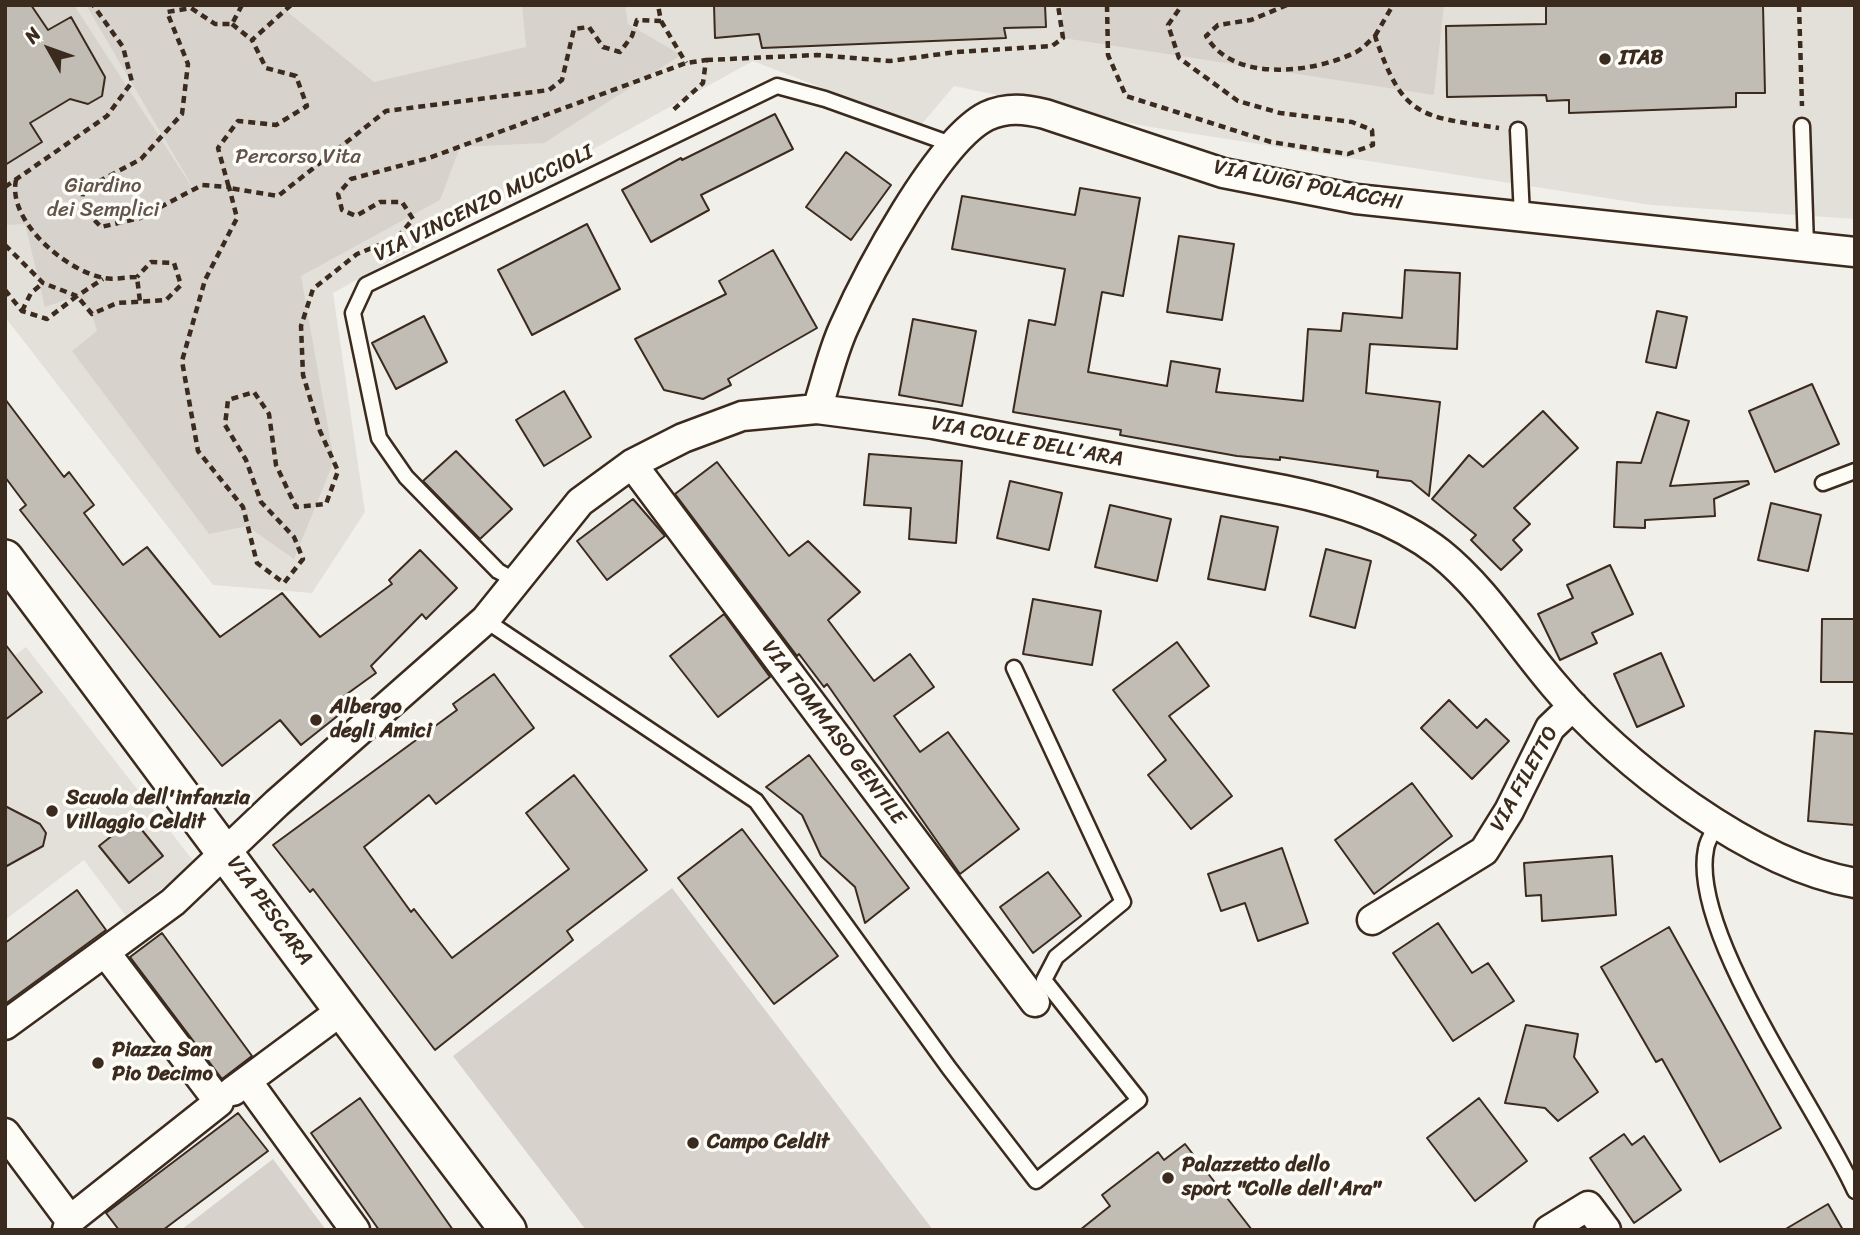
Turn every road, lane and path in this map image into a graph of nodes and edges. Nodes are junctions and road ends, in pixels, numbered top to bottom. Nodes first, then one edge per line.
1 (93, 5) edge
2 (242, 5) edge
3 (291, 5) edge
4 (658, 5) edge
5 (1058, 5) edge
6 (1107, 5) edge
7 (1182, 5) edge
8 (1287, 5) edge
9 (1393, 5) edge
10 (1799, 5) edge
11 (661, 21) junction
12 (232, 24) junction
13 (1374, 36) junction
14 (251, 40) junction
15 (706, 60) junction
16 (685, 63) junction
17 (1802, 126) joint
18 (1518, 130) joint
19 (677, 134) junction
20 (951, 144) junction
21 (16, 179) junction
22 (5, 187) edge
23 (229, 188) junction
24 (1522, 217) junction
25 (5, 245) edge
26 (1806, 246) junction
27 (1855, 253) edge
28 (137, 276) junction
29 (104, 279) junction
30 (43, 283) junction
31 (5, 290) edge
32 (77, 296) junction
33 (140, 302) junction
34 (22, 311) junction
35 (817, 409) junction
36 (632, 464) junction
37 (1855, 471) edge
38 (1823, 483) dead end
39 (5, 558) edge
40 (516, 582) junction
41 (485, 620) junction
42 (1014, 668) dead end
43 (1573, 706) junction
44 (1717, 825) junction
45 (227, 853) junction
46 (1855, 883) edge
47 (1372, 920) dead end
48 (105, 952) junction
49 (1035, 1002) dead end
50 (341, 1011) junction
51 (5, 1025) edge
52 (247, 1081) junction
53 (219, 1102) junction
54 (5, 1133) edge
55 (1855, 1191) edge
56 (69, 1226) edge
57 (355, 1230) edge
58 (508, 1230) edge
59 (1549, 1230) edge
60 (1606, 1230) edge

1 - 21 path
2 - 12 path
3 - 14 path
4 - 11 path
5 - 15 path
6 - 7 path
8 - 13 path
9 - 13 path
10 - 17 path
11 - 16 path
11 - 23 path
12 - 14 path
12 - 23 path
13 - 18 path
14 - 23 path
15 - 16 path
15 - 19 path
16 - 23 path
17 - 26 lane
18 - 24 lane
19 - 20 lane, VIA VINCENZO MUCCIOLI
19 - 40 lane, VIA VINCENZO MUCCIOLI
20 - 24 street, VIA LUIGI POLACCHI
20 - 35 street, VIA LUIGI POLACCHI
21 - 22 path
21 - 29 path
24 - 26 street, VIA LUIGI POLACCHI
25 - 30 path
26 - 27 street, VIA LUIGI POLACCHI
28 - 29 path
28 - 33 path
28 - 33 path
29 - 32 path
30 - 32 path
30 - 34 path
31 - 34 path
32 - 33 path
32 - 34 path
35 - 36 street, VIA COLLE DELL'ARA
35 - 43 street, VIA COLLE DELL'ARA
36 - 40 street, VIA COLLE DELL'ARA
36 - 49 street, VIA TOMMASO GENTILE
37 - 38 lane
39 - 45 street, VIA PESCARA
40 - 41 street, VIA COLLE DELL'ARA
41 - 42 lane
41 - 45 street, VIA COLLE DELL'ARA
43 - 44 street, VIA COLLE DELL'ARA
43 - 47 street, VIA FILETTO
44 - 46 street, VIA COLLE DELL'ARA
44 - 55 lane
45 - 48 street
45 - 50 street, VIA PESCARA
48 - 51 street
48 - 53 street
50 - 52 street
50 - 58 street, VIA PESCARA
52 - 53 street
52 - 57 street
53 - 56 street
54 - 56 street
59 - 60 street

